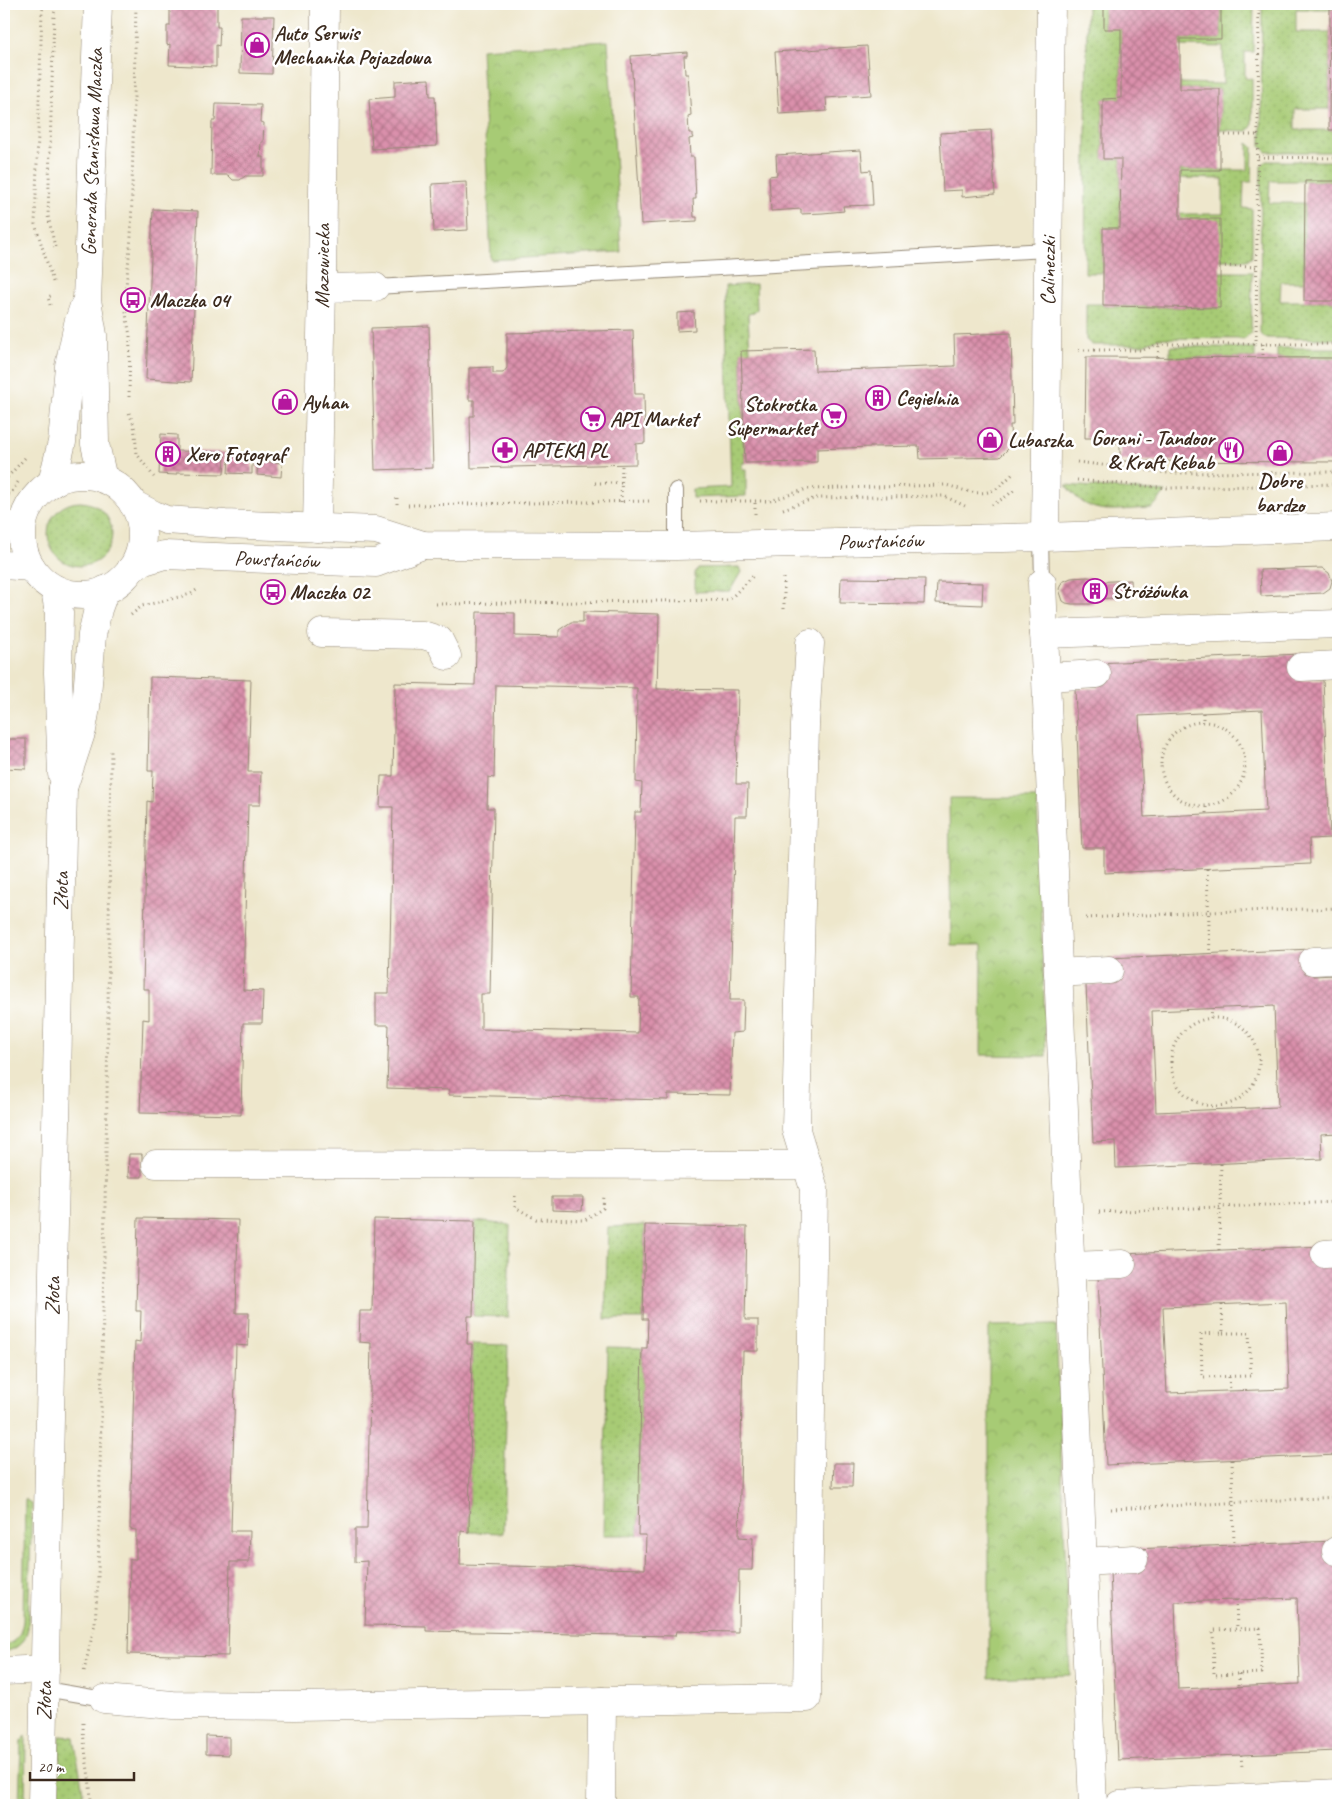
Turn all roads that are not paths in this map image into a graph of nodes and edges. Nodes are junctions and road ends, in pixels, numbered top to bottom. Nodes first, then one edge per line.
1 (98, 4) edge
2 (325, 4) edge
3 (1051, 4) edge
4 (1048, 250) junction
5 (375, 286) joint
6 (322, 288) junction
7 (87, 300) junction
8 (103, 479) junction
9 (52, 483) junction
10 (676, 495) road end
11 (133, 504) junction
12 (15, 521) edge
13 (1338, 527) edge
14 (317, 528) junction
15 (1043, 537) junction
16 (423, 545) junction
17 (676, 546) junction
18 (4, 565) edge
19 (31, 567) junction
20 (131, 569) junction
21 (1042, 583) joint
22 (55, 589) junction
23 (105, 590) junction
24 (1338, 624) edge
25 (322, 633) dead end
26 (1044, 634) junction
27 (810, 643) dead end
28 (447, 656) dead end
29 (1338, 665) edge
30 (1301, 667) dead end
31 (1097, 674) dead end
32 (1046, 677) junction
33 (62, 788) junction
34 (1109, 970) dead end
35 (1058, 973) junction
36 (156, 1164) dead end
37 (807, 1165) junction
38 (1122, 1264) dead end
39 (1070, 1266) junction
40 (1134, 1559) dead end
41 (1083, 1562) junction
42 (4, 1671) edge
43 (45, 1679) junction
44 (93, 1698) joint
45 (602, 1702) junction
46 (1338, 1792) edge
47 (42, 1805) edge
48 (601, 1805) edge
49 (1093, 1805) edge
50 (1119, 1805) edge

1 - 7 street, Generała Stanisława Maczka
2 - 6 street, Mazowiecka
3 - 4 street, Calineczki
4 - 5 lane
4 - 15 street, Calineczki
5 - 6 street
6 - 14 street, Mazowiecka
7 - 8 street, Generała Stanisława Maczka
7 - 9 street, Generała Stanisława Maczka
8 - 9 street
8 - 11 street
9 - 12 street
10 - 17 lane
11 - 14 street, Powstańców
11 - 20 street
12 - 19 street
13 - 15 street, Powstańców
14 - 16 street, Powstańców
15 - 17 street, Powstańców
15 - 21 lane
16 - 17 street, Powstańców
16 - 20 street, Powstańców
18 - 19 street
19 - 22 street
20 - 23 street
21 - 26 street
22 - 23 street
22 - 33 street, Złota
23 - 33 street, Złota
24 - 26 street
25 - 28 street
26 - 32 street
27 - 37 street
29 - 30 street
31 - 32 street
32 - 35 street
33 - 43 street, Złota
34 - 35 street
35 - 39 street
36 - 37 street
37 - 45 street
38 - 39 street
39 - 41 street
40 - 41 street
41 - 49 street
42 - 43 street
43 - 44 lane
43 - 47 street, Złota
44 - 45 street
45 - 48 street
46 - 50 street

